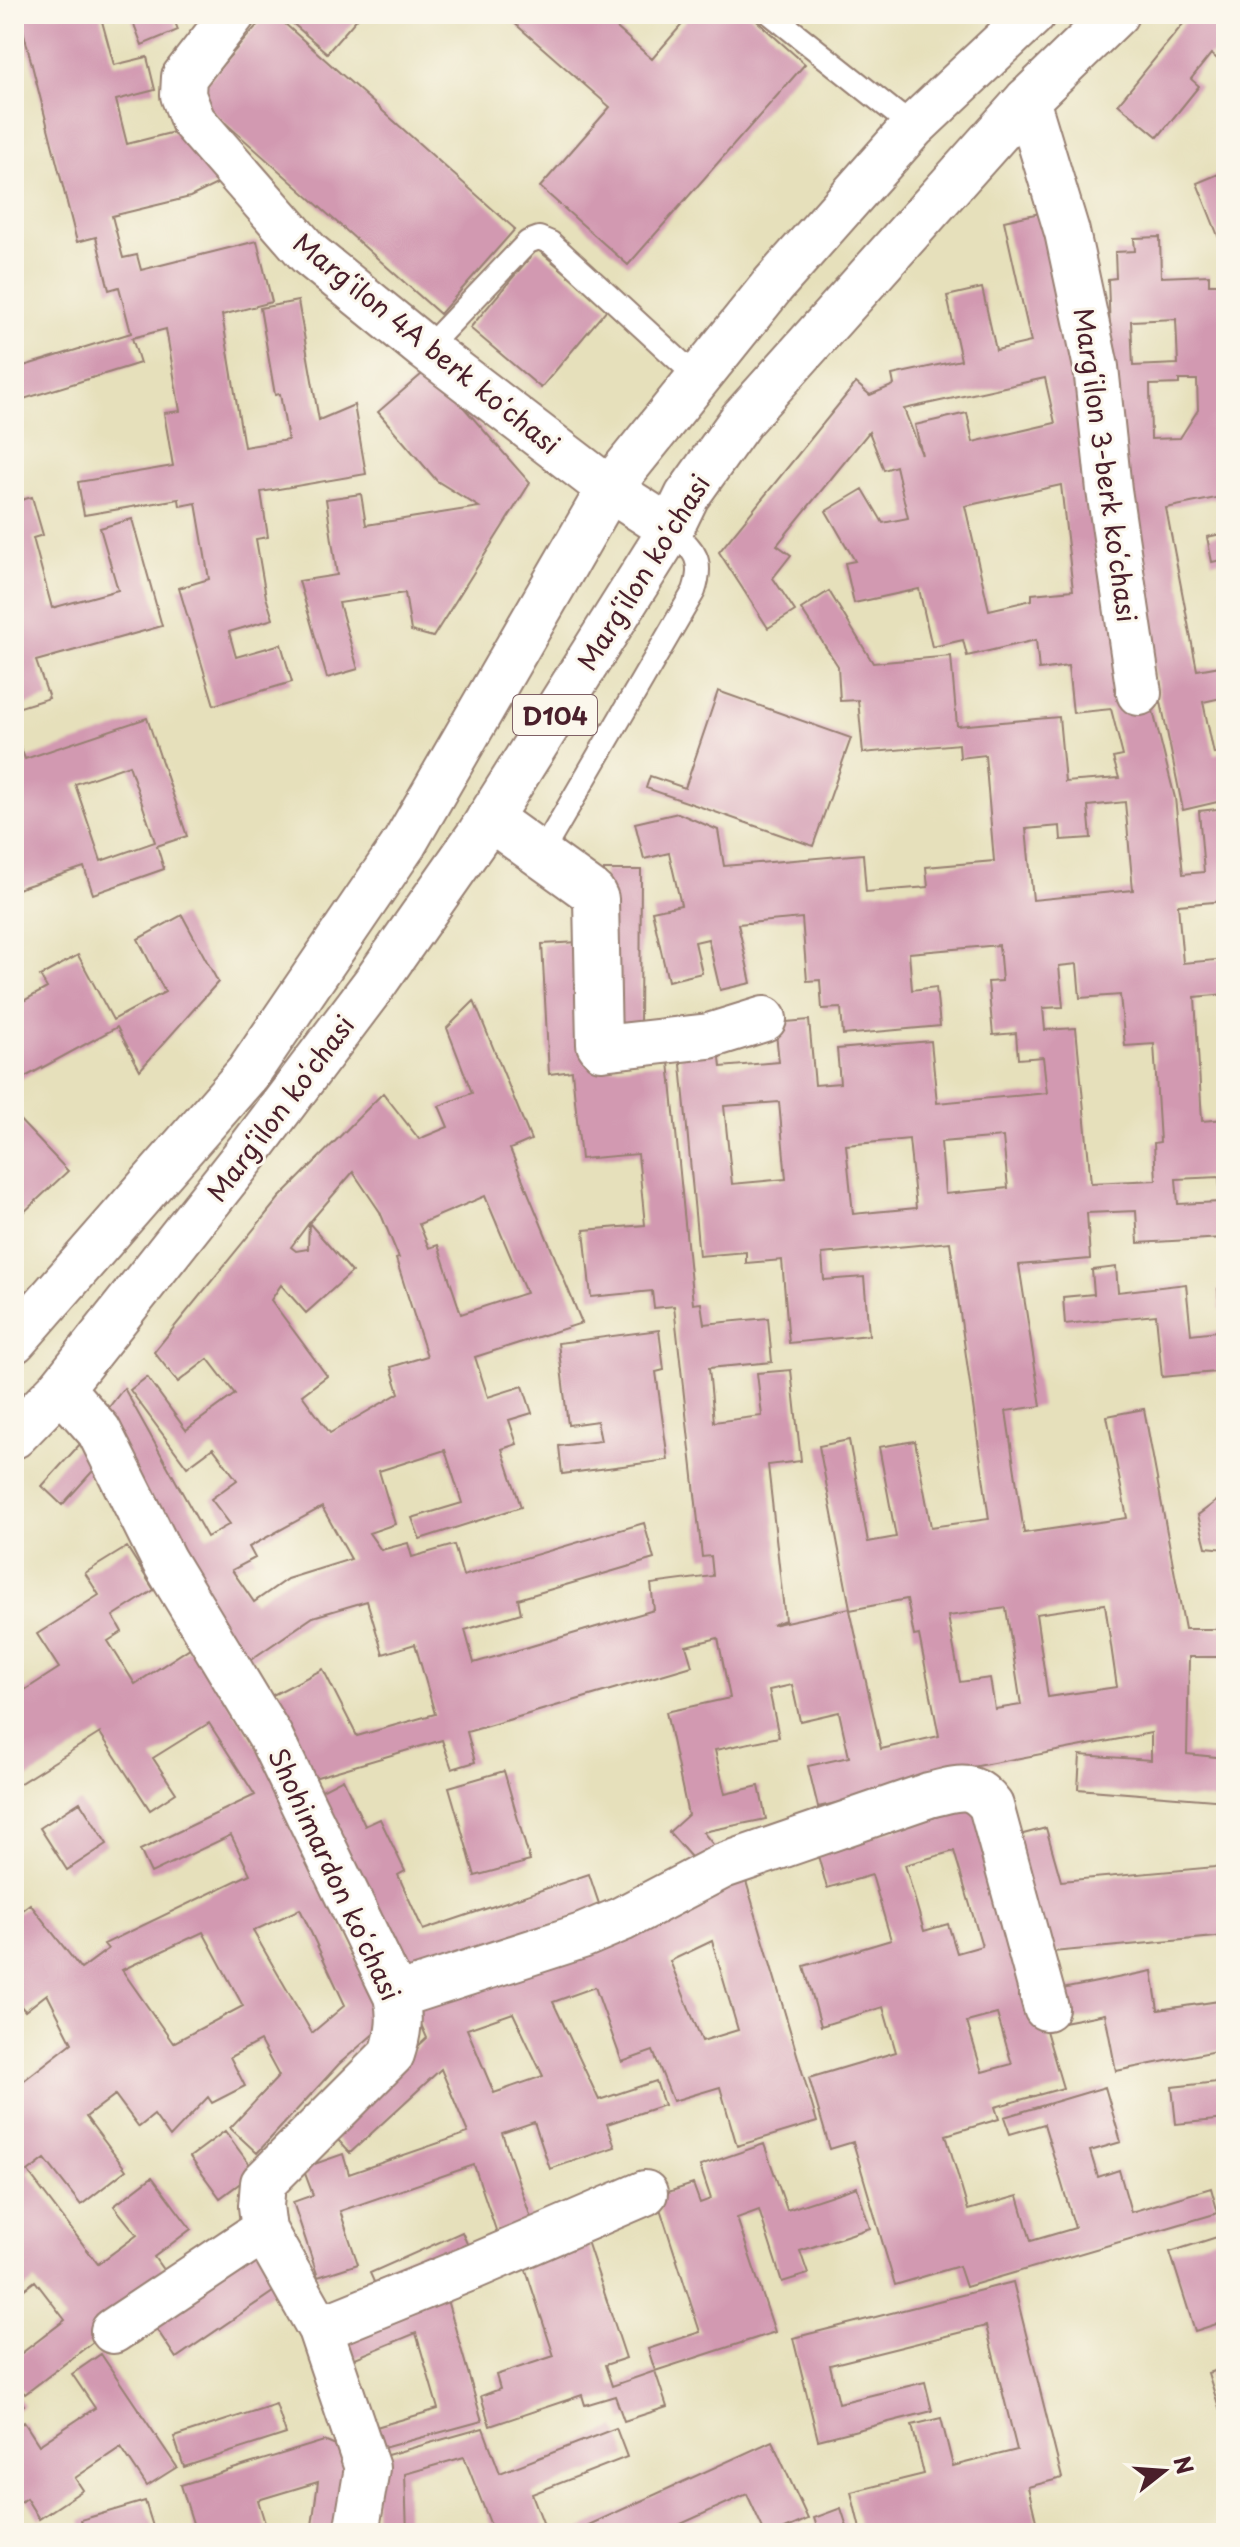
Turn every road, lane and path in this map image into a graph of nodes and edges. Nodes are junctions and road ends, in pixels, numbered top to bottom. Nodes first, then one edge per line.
1 (233, 14) edge
2 (771, 14) edge
3 (1033, 14) edge
4 (1116, 14) edge
5 (1027, 100) junction
6 (913, 127) junction
7 (426, 349) junction
8 (698, 378) junction
9 (609, 489) junction
10 (671, 529) junction
11 (1139, 693) dead end
12 (489, 818) junction
13 (541, 854) junction
14 (764, 1019) dead end
15 (14, 1341) edge
16 (61, 1388) junction
17 (14, 1436) edge
18 (396, 1996) junction
19 (1046, 2008) dead end
20 (645, 2193) dead end
21 (264, 2230) junction
22 (320, 2329) junction
23 (113, 2331) dead end
24 (356, 2533) edge

1 - 7 street, Margʻilon 4А berk koʻchasi
2 - 6 lane
3 - 6 street, Margʻilon koʻchasi / D104
4 - 5 street, Margʻilon koʻchasi / D104
5 - 10 street, Margʻilon koʻchasi / D104
5 - 11 street, Margʻilon 3-berk koʻchasi
6 - 8 street, Margʻilon koʻchasi / D104
7 - 8 lane
7 - 9 street, Margʻilon 4А berk koʻchasi
8 - 9 street, Margʻilon koʻchasi / D104
9 - 10 street, Margʻilon 4А berk koʻchasi
9 - 15 street, Margʻilon koʻchasi / D104
10 - 12 street, Margʻilon koʻchasi / D104
10 - 13 lane
12 - 13 street
12 - 16 street, Margʻilon koʻchasi / D104
13 - 14 street
16 - 17 street, Margʻilon koʻchasi / D104
16 - 18 street, Shohimardon koʻchasi
18 - 19 street
18 - 21 street, Shohimardon koʻchasi
20 - 22 street
21 - 22 street, Shohimardon koʻchasi
21 - 23 street
22 - 24 street, Shohimardon koʻchasi

